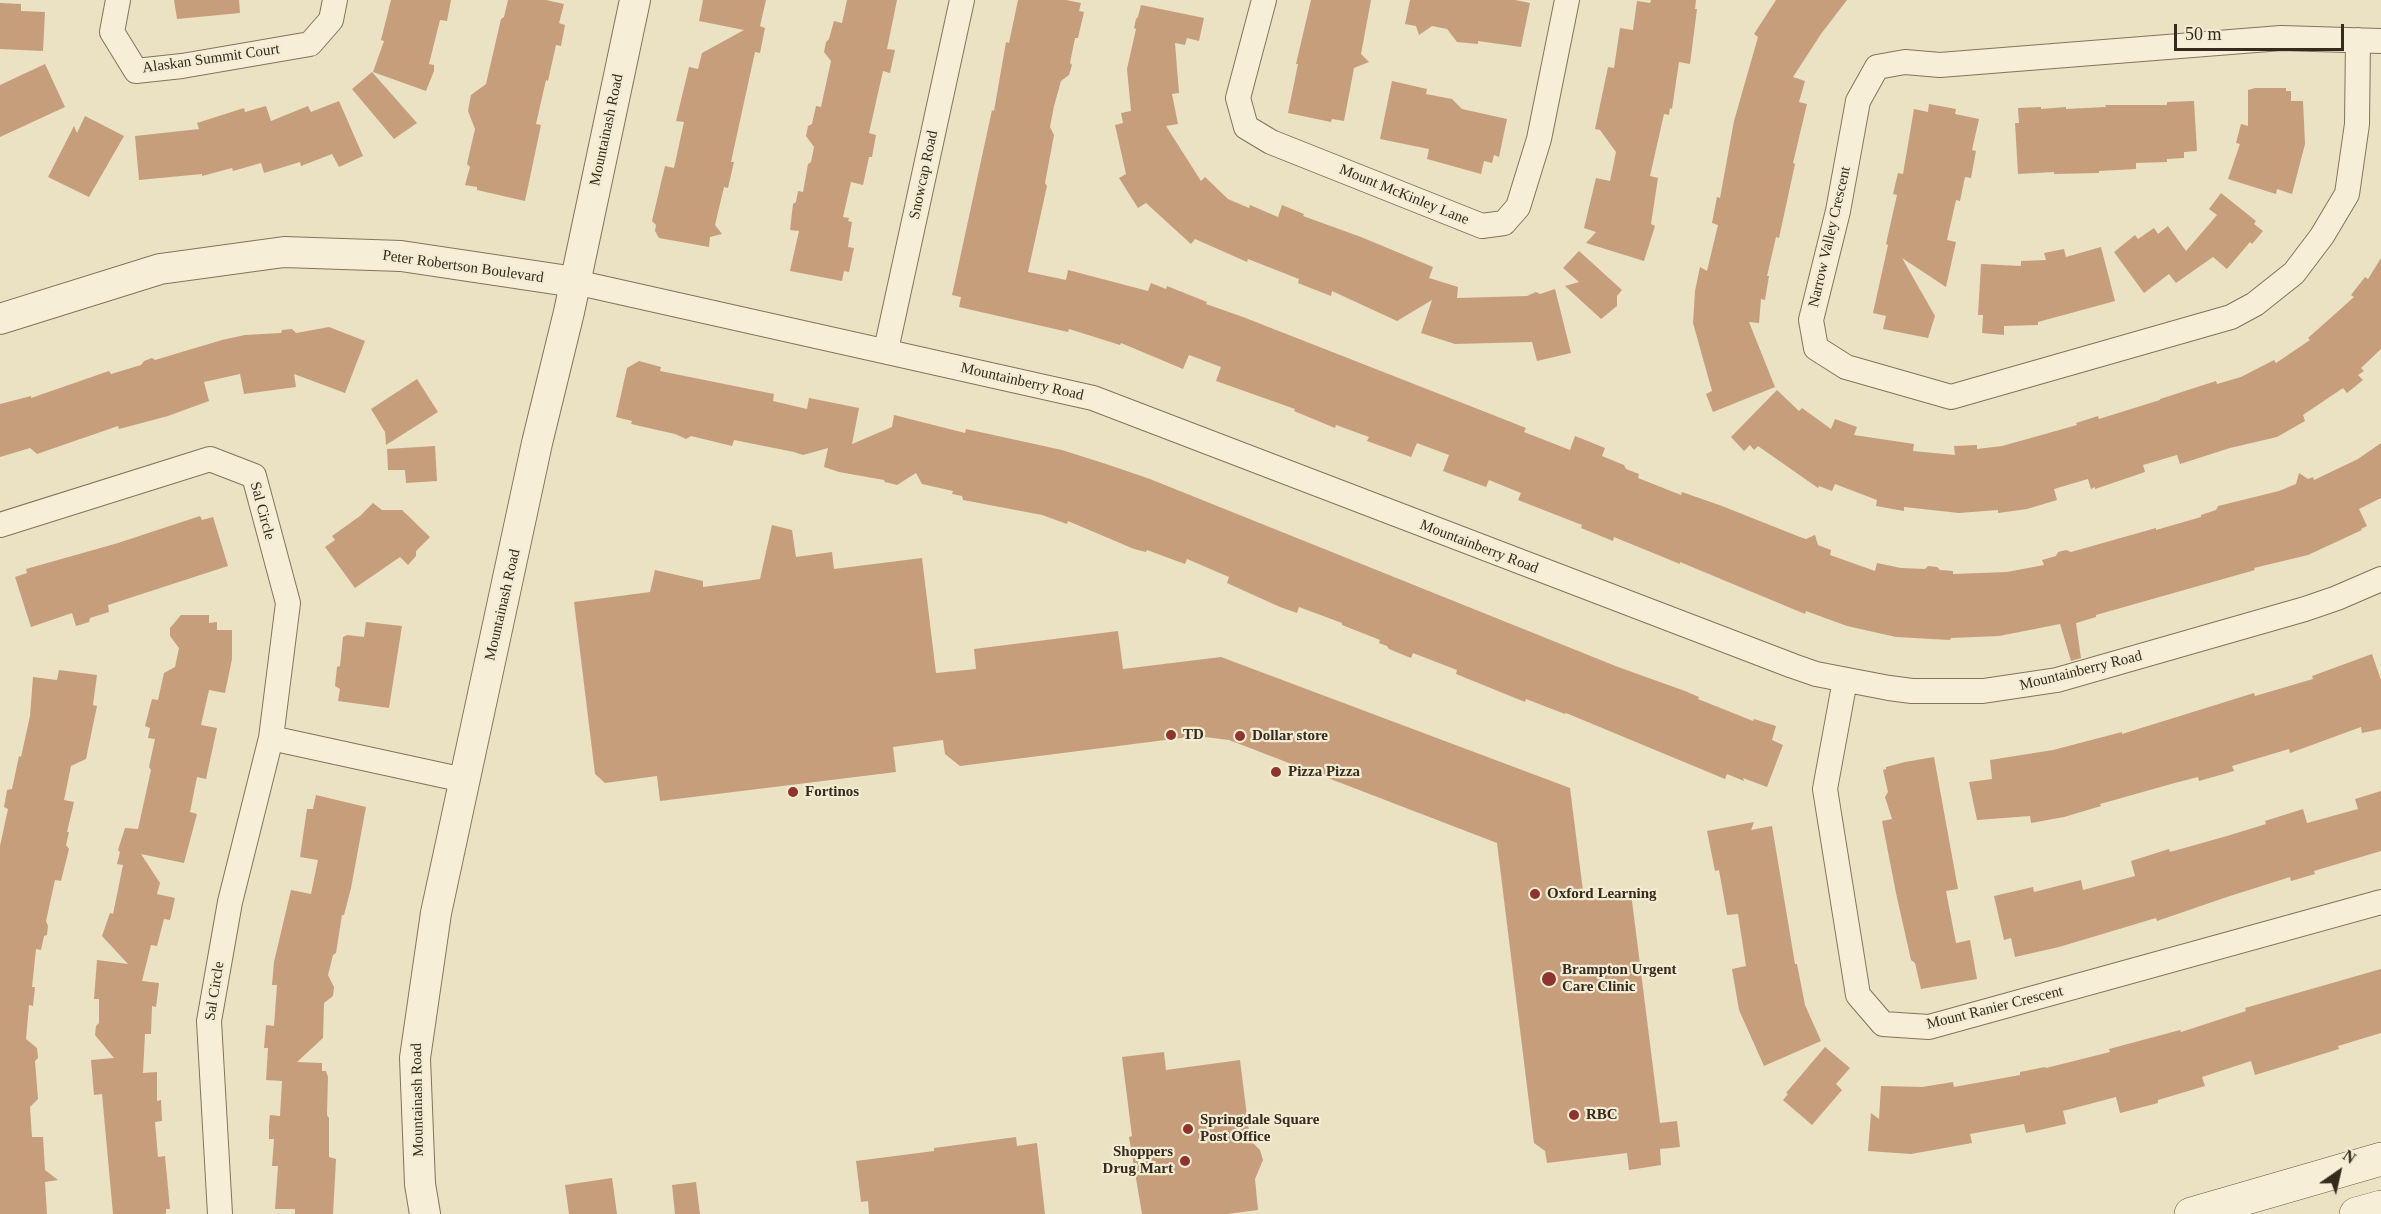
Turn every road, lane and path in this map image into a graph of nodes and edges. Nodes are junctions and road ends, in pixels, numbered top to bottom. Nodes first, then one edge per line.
1 (118, 0) edge
2 (335, 0) edge
3 (635, 0) edge
4 (962, 0) edge
5 (1264, 0) edge
6 (1567, 0) edge
7 (2369, 40) edge
8 (575, 282) junction
9 (0, 319) edge
10 (886, 350) junction
11 (0, 525) edge
12 (2381, 579) edge
13 (1845, 680) junction
14 (271, 738) junction
15 (464, 780) junction
16 (2381, 902) edge
17 (2381, 1159) edge
18 (2381, 1207) edge
19 (220, 1214) edge
20 (425, 1214) edge
21 (2191, 1214) edge
22 (2356, 1214) edge

1 - 2 street, Alaskan Summit Court
3 - 8 street, Mountainash Road
4 - 10 street, Snowcap Road
5 - 6 street, Mount McKinley Lane
7 - 7 street, Narrow Valley Crescent
8 - 9 street, Peter Robertson Boulevard
8 - 10 street, Mountainberry Road
8 - 15 street, Mountainash Road
10 - 13 street, Mountainberry Road
11 - 14 street, Sal Circle
12 - 13 street, Mountainberry Road
13 - 16 street, Mount Ranier Crescent
14 - 15 street
14 - 19 street, Sal Circle
15 - 20 street, Mountainash Road
17 - 21 main road
18 - 22 main road

